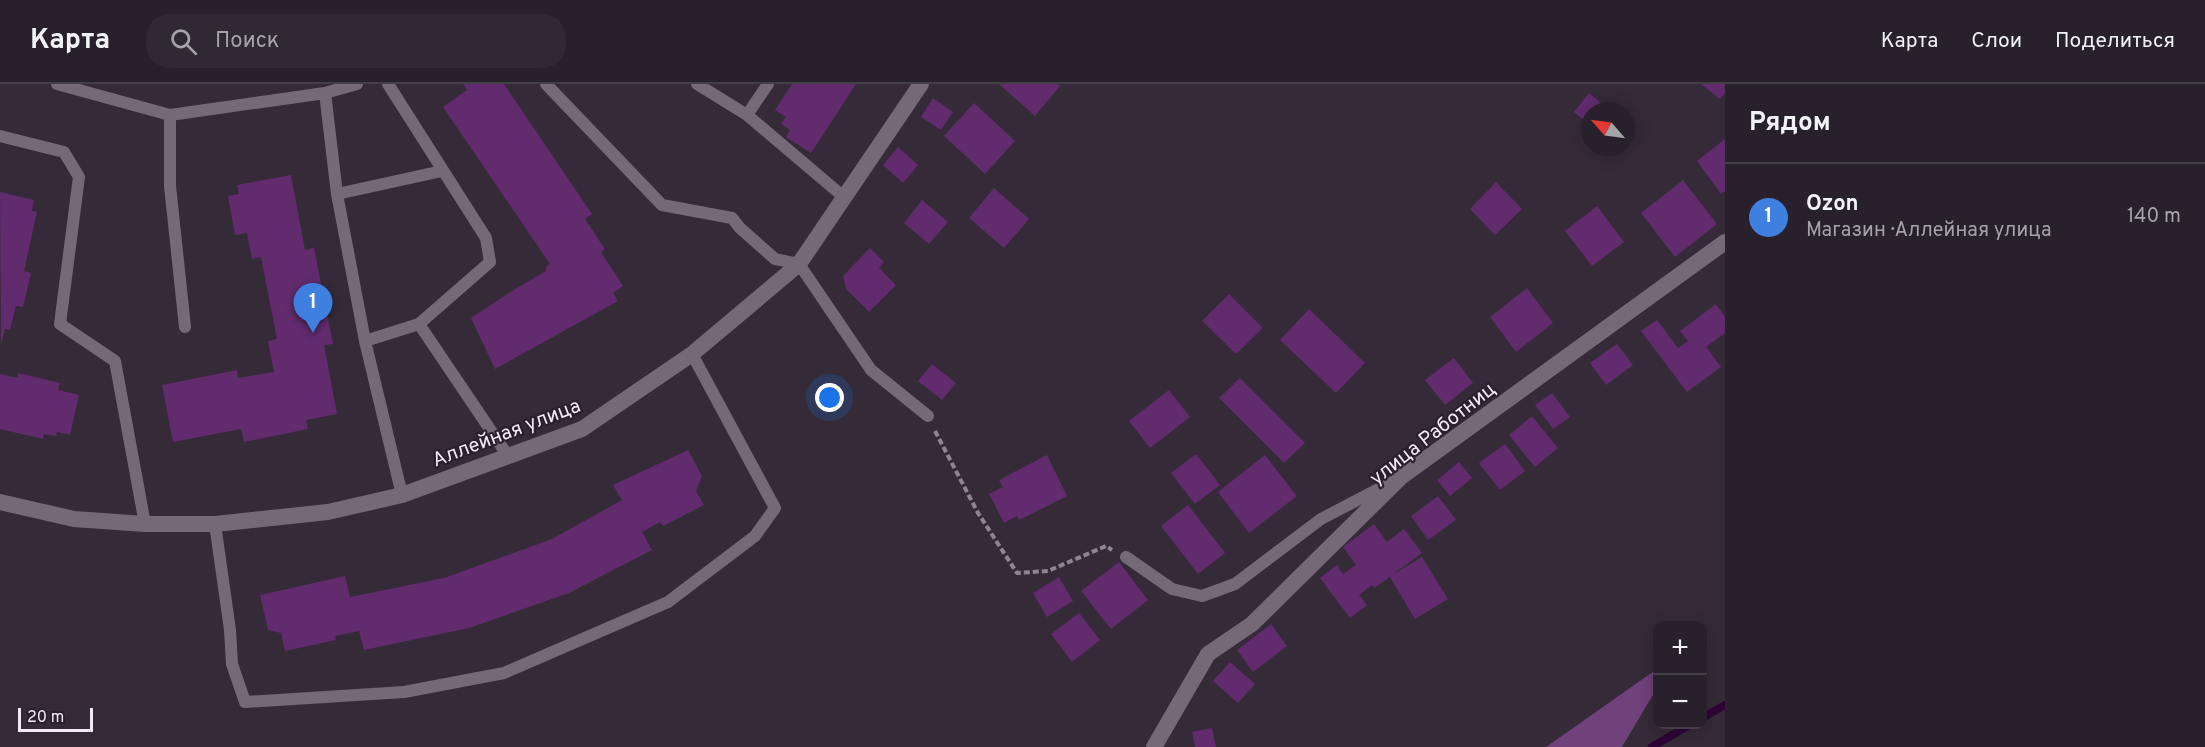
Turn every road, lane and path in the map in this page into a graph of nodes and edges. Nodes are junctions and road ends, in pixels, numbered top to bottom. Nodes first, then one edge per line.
1 (57, 84) edge
2 (357, 84) edge
3 (388, 84) edge
4 (546, 84) edge
5 (698, 84) edge
6 (768, 84) edge
7 (921, 84) edge
8 (325, 93) junction
9 (170, 115) junction
10 (747, 115) junction
11 (0, 136) edge
12 (442, 171) junction
13 (337, 195) junction
14 (845, 198) junction
15 (1725, 242) edge
16 (799, 264) junction
17 (419, 324) junction
18 (185, 327) dead end
19 (365, 341) junction
20 (692, 354) junction
21 (928, 416) joint
22 (508, 456) junction
23 (1401, 477) junction
24 (402, 495) junction
25 (0, 502) edge
26 (145, 524) junction
27 (215, 525) junction
28 (1126, 557) joint
29 (1154, 747) edge

1 - 9 lane
2 - 8 lane
3 - 12 lane
4 - 16 lane
5 - 10 lane
6 - 10 lane
7 - 14 street, Аллейная улица
8 - 9 lane
8 - 13 lane
9 - 18 lane
10 - 14 lane
11 - 26 lane
12 - 13 lane
12 - 17 lane
13 - 19 lane
14 - 16 street, Аллейная улица
15 - 23 street, улица Работниц
16 - 20 street, Аллейная улица
16 - 21 lane
17 - 19 lane
17 - 22 lane
19 - 24 lane
20 - 22 street, Аллейная улица
20 - 27 lane
21 - 28 path
22 - 24 street, Аллейная улица
23 - 28 lane
23 - 29 street, улица Работниц
24 - 27 street, Аллейная улица
25 - 26 street, Аллейная улица
26 - 27 street, Аллейная улица

